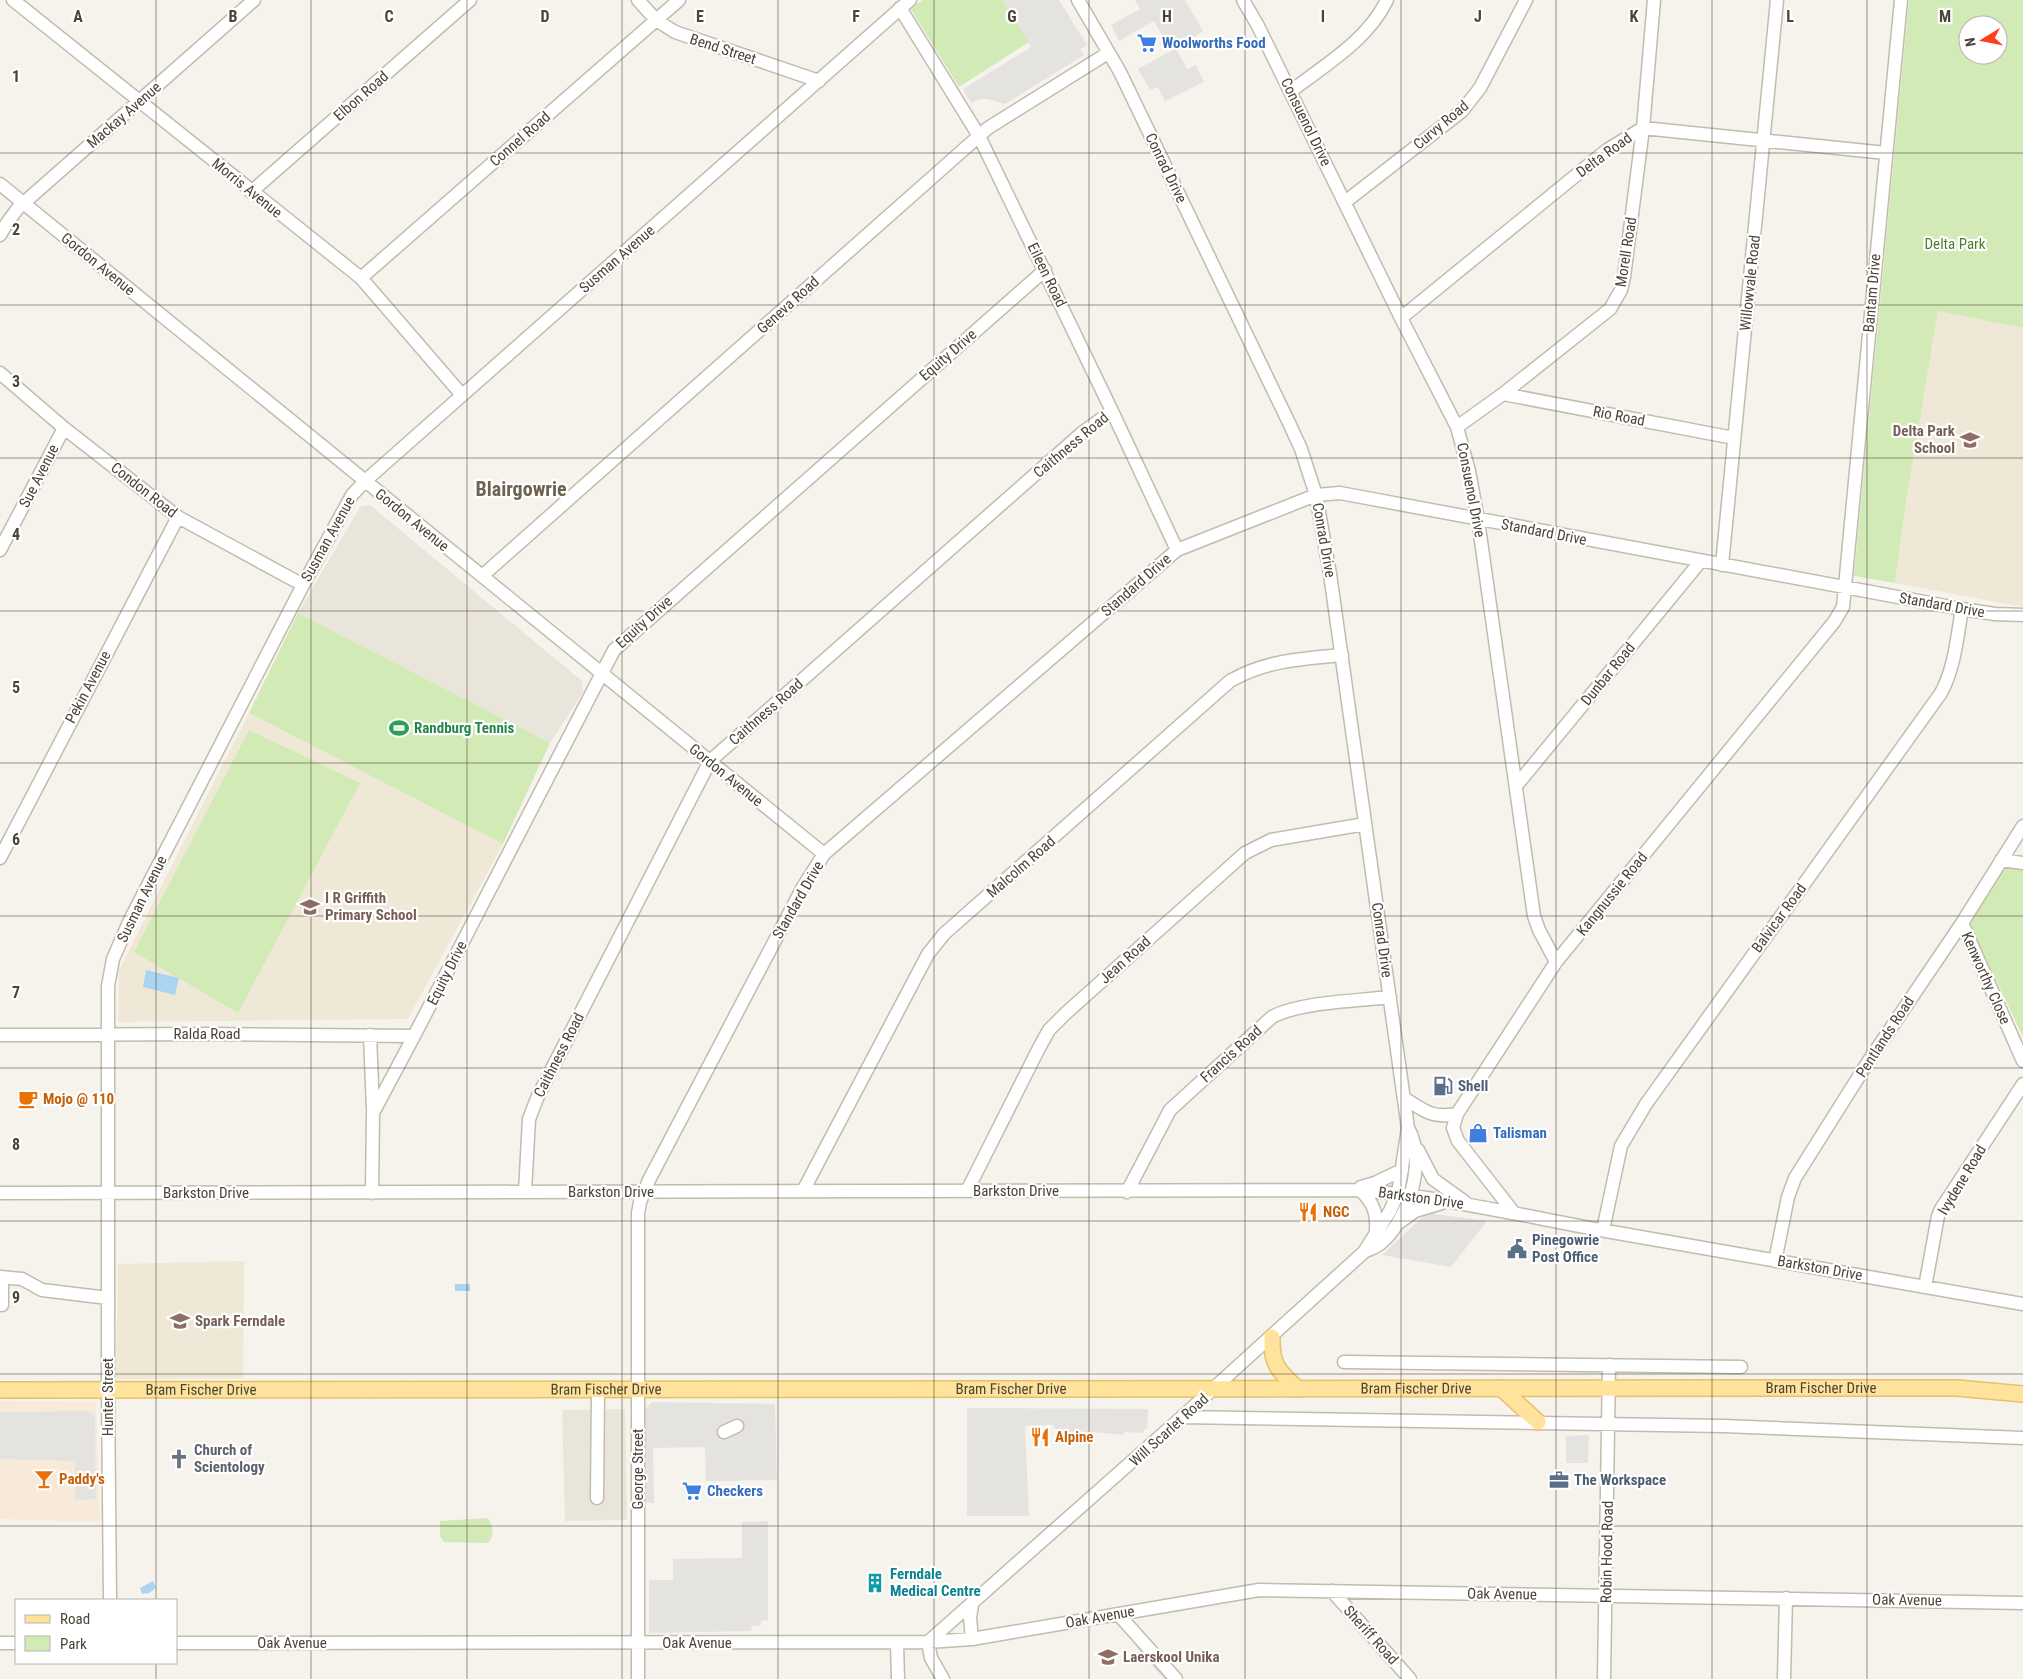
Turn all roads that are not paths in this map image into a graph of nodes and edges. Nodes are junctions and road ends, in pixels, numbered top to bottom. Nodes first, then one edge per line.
1 (254, 0) edge
2 (470, 0) edge
3 (638, 0) edge
4 (680, 0) edge
5 (1078, 0) edge
6 (1243, 0) edge
7 (1387, 0) edge
8 (1526, 0) edge
9 (1654, 0) edge
10 (1777, 0) edge
11 (1901, 0) edge
12 (22, 2) edge
13 (905, 4) edge
14 (656, 20) junction
15 (1108, 52) junction
16 (819, 81) junction
17 (1291, 91) junction
18 (141, 101) junction
19 (1643, 128) junction
20 (979, 136) junction
21 (1764, 142) junction
22 (1886, 153) junction
23 (0, 184) edge
24 (251, 192) junction
25 (1345, 202) junction
26 (24, 203) junction
27 (0, 235) edge
28 (1044, 270) junction
29 (361, 278) junction
30 (1401, 318) junction
31 (0, 373) edge
32 (1503, 394) junction
33 (462, 395) junction
34 (1112, 410) junction
35 (1457, 427) junction
36 (64, 428) junction
37 (1734, 438) junction
38 (365, 481) junction
39 (1316, 495) junction
40 (178, 517) junction
41 (1478, 520) junction
42 (0, 550) edge
43 (1177, 550) junction
44 (1700, 562) junction
45 (1722, 565) junction
46 (482, 576) junction
47 (303, 585) junction
48 (1844, 586) junction
49 (1962, 609) junction
50 (2020, 618) edge
51 (1342, 655) junction
52 (602, 673) junction
53 (710, 761) junction
54 (1516, 786) junction
55 (1365, 824) junction
56 (2023, 826) edge
57 (824, 854) junction
58 (0, 858) edge
59 (2001, 860) junction
60 (2023, 862) edge
61 (1962, 923) junction
62 (1556, 962) junction
63 (1390, 997) junction
64 (0, 1035) edge
65 (107, 1035) junction
66 (370, 1035) junction
67 (414, 1036) junction
68 (2023, 1060) edge
69 (2023, 1084) edge
70 (1404, 1098) junction
71 (373, 1112) junction
72 (1457, 1114) junction
73 (1408, 1128) junction
74 (1416, 1145) junction
75 (1402, 1170) junction
76 (1356, 1190) junction
77 (804, 1191) junction
78 (966, 1191) junction
79 (525, 1192) junction
80 (644, 1192) junction
81 (1127, 1192) junction
82 (0, 1193) edge
83 (108, 1193) junction
84 (372, 1193) junction
85 (1404, 1194) junction
86 (1450, 1202) junction
87 (1470, 1206) junction
88 (1514, 1213) junction
89 (1394, 1227) junction
90 (1603, 1230) junction
91 (1376, 1232) junction
92 (1364, 1252) junction
93 (638, 1260) joint
94 (1775, 1261) junction
95 (1, 1277) edge
96 (1925, 1286) junction
97 (108, 1294) junction
98 (2023, 1304) edge
99 (2, 1305) dead end
100 (1272, 1337) junction
101 (1344, 1362) dead end
102 (1609, 1365) junction
103 (1741, 1367) dead end
104 (1501, 1388) junction
105 (1609, 1388) junction
106 (638, 1389) junction
107 (1298, 1389) junction
108 (0, 1390) edge
109 (598, 1390) junction
110 (1213, 1390) junction
111 (108, 1391) junction
112 (2023, 1394) edge
113 (1182, 1417) junction
114 (1538, 1422) junction
115 (1609, 1424) junction
116 (737, 1426) dead end
117 (724, 1432) dead end
118 (2023, 1438) edge
119 (597, 1498) dead end
120 (1332, 1591) junction
121 (1606, 1596) junction
122 (1786, 1598) junction
123 (110, 1599) edge
124 (2023, 1603) edge
125 (972, 1605) junction
126 (1118, 1614) junction
127 (972, 1639) junction
128 (638, 1642) junction
129 (928, 1642) junction
130 (0, 1643) edge
131 (15, 1643) edge
132 (178, 1643) edge
133 (897, 1643) junction
134 (638, 1679) edge
135 (898, 1679) edge
136 (942, 1679) edge
137 (1176, 1679) edge
138 (1410, 1679) edge
139 (1604, 1679) edge
140 (1784, 1679) edge

1 - 18 street, Mackay Avenue
2 - 24 street, Elbon Road
3 - 14 street, Bend Street
4 - 14 street, Connel Road
5 - 15 street, Conrad Drive
6 - 17 street, Consuenol Drive
7 - 17 street
8 - 25 street, Curvy Road
9 - 19 street, Morell Road
10 - 21 street, Willowvale Road
11 - 22 street, Bantam Drive
12 - 18 street, Morris Avenue
13 - 16 street, Susman Avenue
13 - 20 street, Eileen Road
14 - 16 street, Bend Street
14 - 29 street, Connel Road
15 - 20 street, Geneva Road
15 - 39 street, Conrad Drive
16 - 33 street, Susman Avenue
17 - 25 street, Consuenol Drive
18 - 24 street, Morris Avenue
18 - 26 street, Mackay Avenue
19 - 21 street, Delta Road
19 - 30 street, Delta Road
19 - 32 street, Morell Road
20 - 28 street, Eileen Road
20 - 46 street, Geneva Road
21 - 22 street, Delta Road
21 - 37 street, Willowvale Road
22 - 48 street, Bantam Drive
23 - 26 street, Gordon Avenue
24 - 29 street, Morris Avenue
25 - 30 street, Consuenol Drive
26 - 27 street, Mackay Avenue
26 - 38 street, Gordon Avenue
28 - 34 street, Eileen Road
28 - 52 street, Equity Drive
29 - 33 street, Morris Avenue
30 - 35 street, Consuenol Drive
31 - 36 street, Condon Road
32 - 35 street, Morell Road
32 - 37 street, Rio Road
33 - 38 street, Susman Avenue
34 - 43 street, Eileen Road
34 - 53 street, Caithness Road
35 - 41 street, Consuenol Drive
36 - 40 street, Condon Road
36 - 42 street, Sue Avenue
37 - 45 street, Willowvale Road
38 - 46 street, Gordon Avenue
38 - 47 street, Susman Avenue
39 - 41 street, Standard Drive
39 - 43 street, Standard Drive
39 - 51 street, Conrad Drive
40 - 47 street, Condon Road
40 - 58 street, Pekin Avenue
41 - 44 street, Standard Drive
41 - 54 street, Consuenol Drive
43 - 57 street, Standard Drive
44 - 45 street, Standard Drive
44 - 54 street, Dunbar Road
45 - 48 street, Standard Drive
46 - 52 street, Gordon Avenue
47 - 65 street, Susman Avenue
48 - 49 street, Standard Drive
48 - 62 street, Kangnussie Road
49 - 50 street, Standard Drive
49 - 90 street, Balvicar Road
51 - 55 street, Conrad Drive
51 - 77 street, Malcolm Road
52 - 53 street, Gordon Avenue
52 - 67 street, Equity Drive
53 - 57 street, Gordon Avenue
53 - 79 street, Caithness Road
54 - 62 street, Consuenol Drive
55 - 63 street, Conrad Drive
55 - 78 street, Jean Road
56 - 59 street, Pentlands Road
57 - 80 street, Standard Drive
59 - 60 street
59 - 61 street, Pentlands Road
61 - 68 street, Kenworthy Close
61 - 94 street, Pentlands Road
62 - 72 street, Kangnussie Road
63 - 70 street, Conrad Drive
63 - 81 street, Francis Road
64 - 65 street, Ralda Road
65 - 66 street, Ralda Road
65 - 83 street, Susman Avenue
66 - 67 street, Ralda Road
66 - 71 street, Equity Drive
67 - 71 street, Equity Drive
69 - 96 street, Ivydene Road
70 - 72 street
70 - 73 street, Conrad Drive
71 - 84 street, Equity Drive
72 - 88 street
73 - 74 street, Conrad Drive
73 - 75 street, Conrad Drive
74 - 85 street, Conrad Drive
74 - 87 street
75 - 76 street
75 - 85 street, Conrad Drive
76 - 81 street, Barkston Drive
76 - 85 street, Barkston Drive
76 - 91 street
77 - 78 street, Barkston Drive
77 - 80 street, Barkston Drive
78 - 81 street, Barkston Drive
79 - 80 street, Barkston Drive
79 - 84 street, Barkston Drive
80 - 93 street, Standard Drive
82 - 83 street, Barkston Drive
83 - 84 street, Barkston Drive
83 - 97 street, Hunter Street
85 - 86 street, Barkston Drive
85 - 89 street, Will Scarlet Road
85 - 91 street, Will Scarlet Road
86 - 87 street, Barkston Drive
86 - 89 street
87 - 88 street, Barkston Drive
88 - 90 street, Barkston Drive
89 - 92 street, Will Scarlet Road
90 - 94 street, Barkston Drive
91 - 92 street, Will Scarlet Road
92 - 100 street, Will Scarlet Road
93 - 106 street, George Street
94 - 96 street, Barkston Drive
95 - 97 street
95 - 99 street
96 - 98 street, Barkston Drive
97 - 111 street, Hunter Street
100 - 107 main road
100 - 110 street, Will Scarlet Road
101 - 102 street, Bram Fischer Drive
102 - 103 street, Bram Fischer Drive
102 - 105 street, Robin Hood Road
104 - 105 main road, Bram Fischer Drive
104 - 107 main road, Bram Fischer Drive
104 - 114 main road
105 - 112 main road, Bram Fischer Drive
105 - 115 street, Robin Hood Road
106 - 109 main road, Bram Fischer Drive
106 - 110 main road, Bram Fischer Drive
106 - 128 street, George Street
107 - 110 main road, Bram Fischer Drive
108 - 111 main road, Bram Fischer Drive
109 - 111 main road, Bram Fischer Drive
109 - 119 street
110 - 113 street, Will Scarlet Road
111 - 123 street, Hunter Street
113 - 114 street, Bram Fischer Drive
113 - 125 street, Will Scarlet Road
114 - 115 street, Bram Fischer Drive
115 - 118 street, Bram Fischer Drive
115 - 121 street, Robin Hood Road
116 - 117 street
120 - 121 street, Oak Avenue
120 - 126 street, Oak Avenue
120 - 138 street, Sheriff Road
121 - 122 street, Oak Avenue
121 - 139 street, Robin Hood Road
122 - 124 street, Oak Avenue
122 - 140 street
125 - 127 street
125 - 129 street, Will Scarlet Road
126 - 127 street, Oak Avenue
126 - 137 street
127 - 129 street, Oak Avenue
128 - 132 street, Oak Avenue
128 - 133 street, Oak Avenue
128 - 134 street, George Street
129 - 133 street, Oak Avenue
129 - 136 street
130 - 131 street
133 - 135 street

